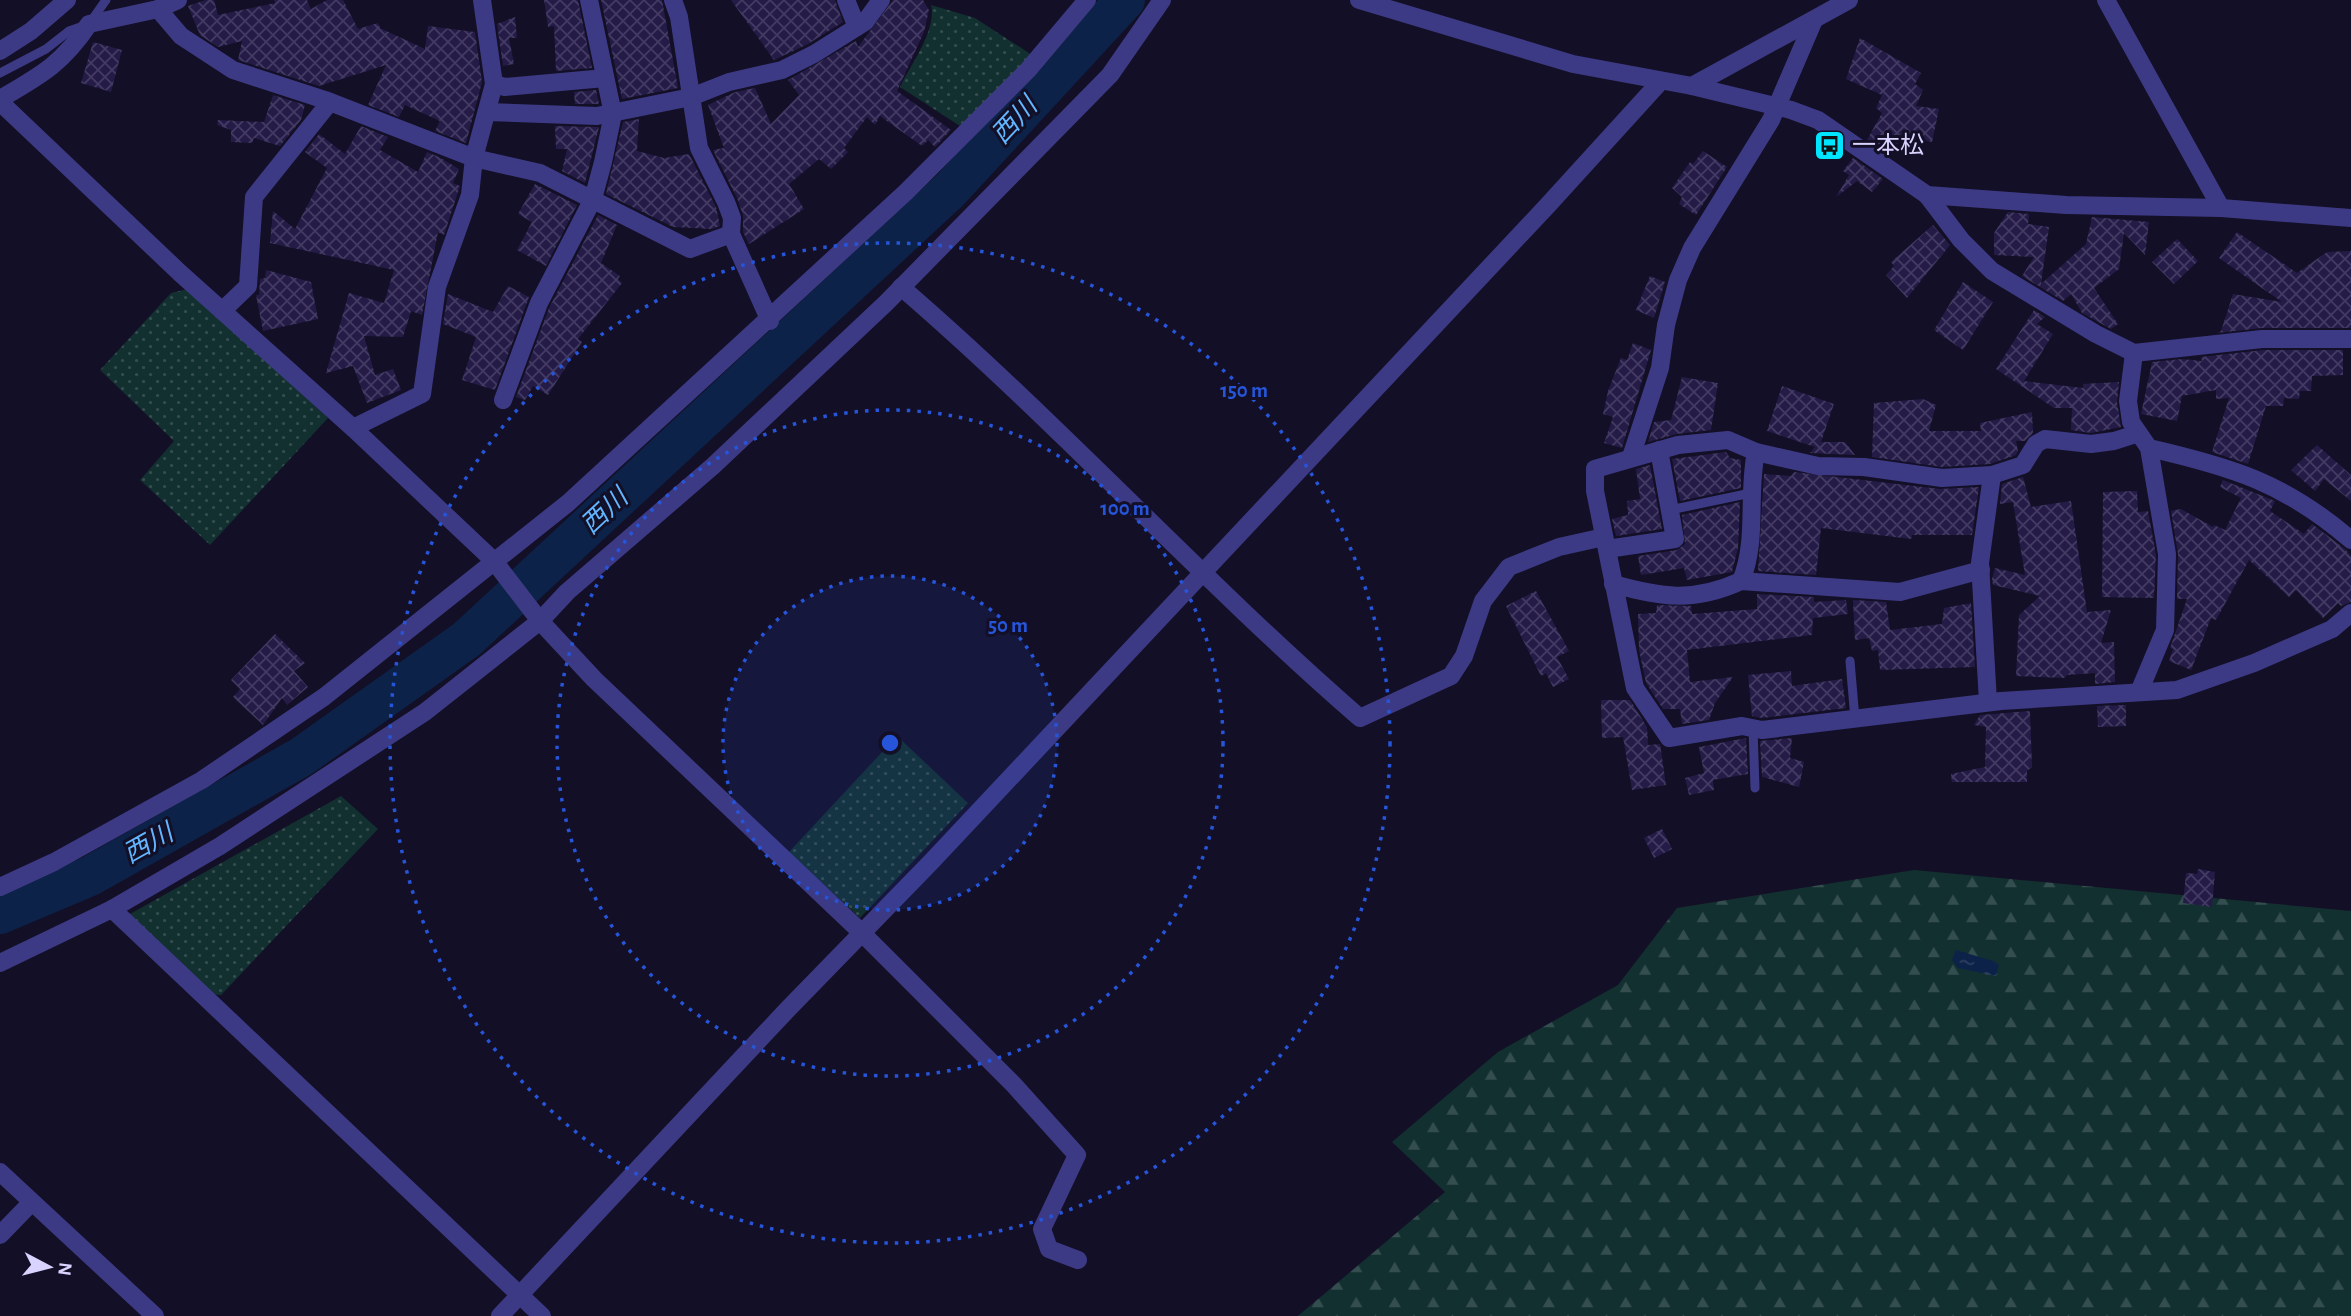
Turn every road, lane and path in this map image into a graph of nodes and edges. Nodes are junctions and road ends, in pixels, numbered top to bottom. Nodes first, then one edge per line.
1 (67, 0) edge
2 (106, 0) edge
3 (178, 0) edge
4 (482, 0) edge
5 (589, 0) edge
6 (673, 0) edge
7 (846, 0) edge
8 (881, 0) edge
9 (1087, 0) edge
10 (1162, 0) edge
11 (1359, 0) edge
12 (1849, 0) edge
13 (2106, 0) edge
14 (158, 9) junction
15 (1814, 20) junction
16 (89, 24) junction
17 (857, 27) junction
18 (0, 51) edge
19 (0, 73) edge
20 (605, 78) junction
21 (1660, 82) junction
22 (494, 84) junction
23 (1692, 86) junction
24 (691, 97) junction
25 (0, 100) edge
26 (330, 103) junction
27 (1775, 106) junction
28 (486, 112) junction
29 (612, 114) junction
30 (474, 158) junction
31 (1927, 195) junction
32 (593, 199) junction
33 (2221, 208) junction
34 (2351, 218) edge
35 (731, 234) junction
36 (901, 287) junction
37 (222, 311) junction
38 (769, 321) junction
39 (2351, 339) edge
40 (2134, 353) junction
41 (503, 401) dead end
42 (353, 428) junction
43 (2136, 434) junction
44 (2149, 448) junction
45 (1659, 450) junction
46 (1756, 452) junction
47 (1631, 457) junction
48 (1992, 475) junction
49 (1751, 494) junction
50 (1670, 510) junction
51 (2351, 540) edge
52 (1605, 543) junction
53 (494, 561) junction
54 (1981, 570) junction
55 (1202, 572) junction
56 (1741, 581) junction
57 (1613, 584) junction
58 (2351, 613) edge
59 (540, 621) junction
60 (1850, 661) dead end
61 (2139, 692) junction
62 (1988, 702) junction
63 (1855, 719) junction
64 (1753, 729) junction
65 (1755, 789) dead end
66 (0, 887) edge
67 (112, 909) junction
68 (862, 933) junction
69 (0, 963) edge
70 (0, 1172) edge
71 (31, 1203) junction
72 (0, 1235) edge
73 (1078, 1260) dead end
74 (520, 1295) junction
75 (155, 1316) edge
76 (500, 1316) edge
77 (542, 1316) edge

1 - 18 street
2 - 16 lane
3 - 14 street
4 - 22 street
5 - 20 street
6 - 24 street
7 - 17 street
8 - 17 street
9 - 38 street
10 - 36 street
11 - 21 street
12 - 15 street
13 - 33 street
14 - 16 street
14 - 26 street
15 - 23 street
15 - 27 street
16 - 19 lane
16 - 25 street
17 - 24 street
20 - 22 street
20 - 29 street
21 - 23 street
21 - 55 street
22 - 28 street
23 - 27 street
24 - 29 street
24 - 35 street
25 - 37 street
26 - 30 street
26 - 37 street
27 - 31 street
27 - 47 street
28 - 29 street
28 - 30 street
29 - 32 street
30 - 32 street
30 - 42 street
31 - 33 street
31 - 40 street
32 - 35 street
32 - 41 street
33 - 34 street
35 - 38 street
36 - 55 street
36 - 59 street
37 - 42 street
38 - 53 street
39 - 40 street
40 - 43 street
42 - 53 street
43 - 44 street
43 - 48 street
44 - 51 street
44 - 61 street
45 - 46 street
45 - 47 street
45 - 50 street
46 - 48 street
46 - 49 street
47 - 52 street
48 - 54 street
49 - 50 lane
49 - 56 street
50 - 52 street
52 - 55 street
52 - 57 street
53 - 59 street
53 - 66 street
54 - 56 street
54 - 62 street
55 - 68 street
56 - 57 street
57 - 64 street
58 - 61 street
59 - 67 street
59 - 68 street
60 - 63 lane
61 - 62 street
62 - 63 street
63 - 64 street
64 - 65 lane
67 - 69 street
67 - 74 street
68 - 73 street
68 - 74 street
70 - 71 street
71 - 72 street
71 - 75 street
74 - 76 street
74 - 77 street

